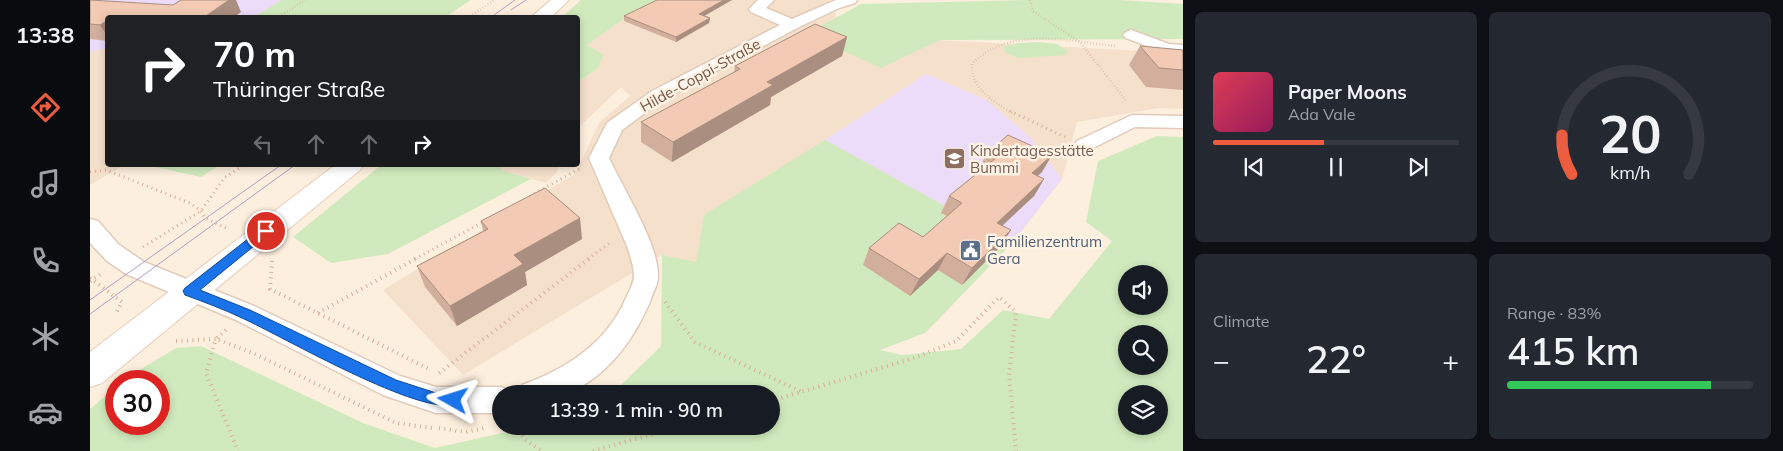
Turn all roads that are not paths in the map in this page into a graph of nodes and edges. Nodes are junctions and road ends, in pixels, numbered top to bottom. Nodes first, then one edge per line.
1 (561, 0) edge
2 (767, 0) edge
3 (850, 0) edge
4 (542, 15) edge
5 (792, 25) junction
6 (1131, 35) dead end
7 (1183, 50) edge
8 (1183, 122) edge
9 (1084, 144) road end
10 (348, 167) edge
11 (90, 227) edge
12 (190, 291) junction
13 (90, 372) edge
14 (555, 385) edge
15 (492, 400) edge

1 - 4 main road
2 - 5 street
3 - 5 street, Hilde-Coppi-Straße
5 - 14 street, Hilde-Coppi-Straße
6 - 7 street
8 - 9 street
10 - 12 main road
11 - 12 street
12 - 13 main road
12 - 15 street

